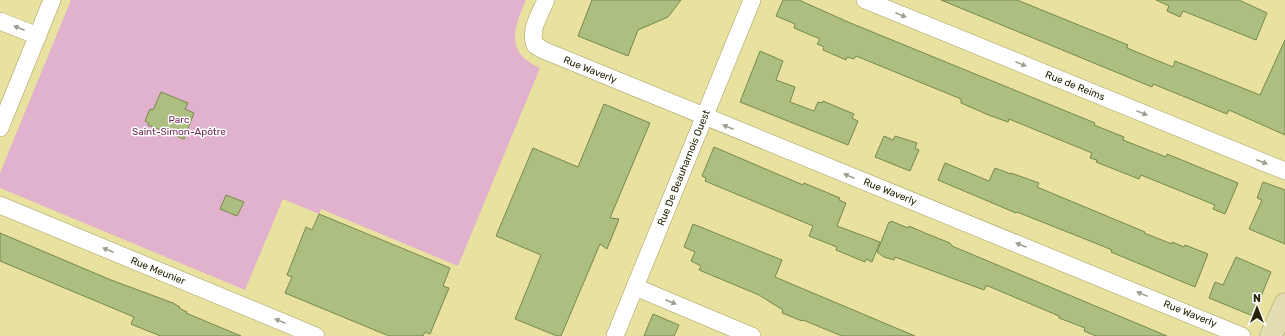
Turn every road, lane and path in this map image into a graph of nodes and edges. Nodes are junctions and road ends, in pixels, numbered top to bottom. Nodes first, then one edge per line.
1 (52, 0) edge
2 (546, 0) edge
3 (752, 0) edge
4 (865, 0) edge
5 (0, 21) edge
6 (38, 36) junction
7 (704, 117) junction
8 (0, 128) edge
9 (1285, 171) edge
10 (0, 205) edge
11 (635, 287) junction
12 (1285, 304) edge
13 (316, 336) edge
14 (615, 336) edge
15 (752, 336) edge
16 (1242, 336) edge
17 (1271, 336) edge

1 - 6 street
2 - 7 street, Rue Waverly
3 - 7 street, Rue De Beauharnois Ouest
4 -> 9 street, Rue de Reims
6 -> 5 street
6 - 8 street
7 - 11 street, Rue De Beauharnois Ouest
16 -> 7 street, Rue Waverly
13 -> 10 street, Rue Meunier
11 - 14 street, Rue De Beauharnois Ouest
11 -> 15 street
12 - 17 main road

